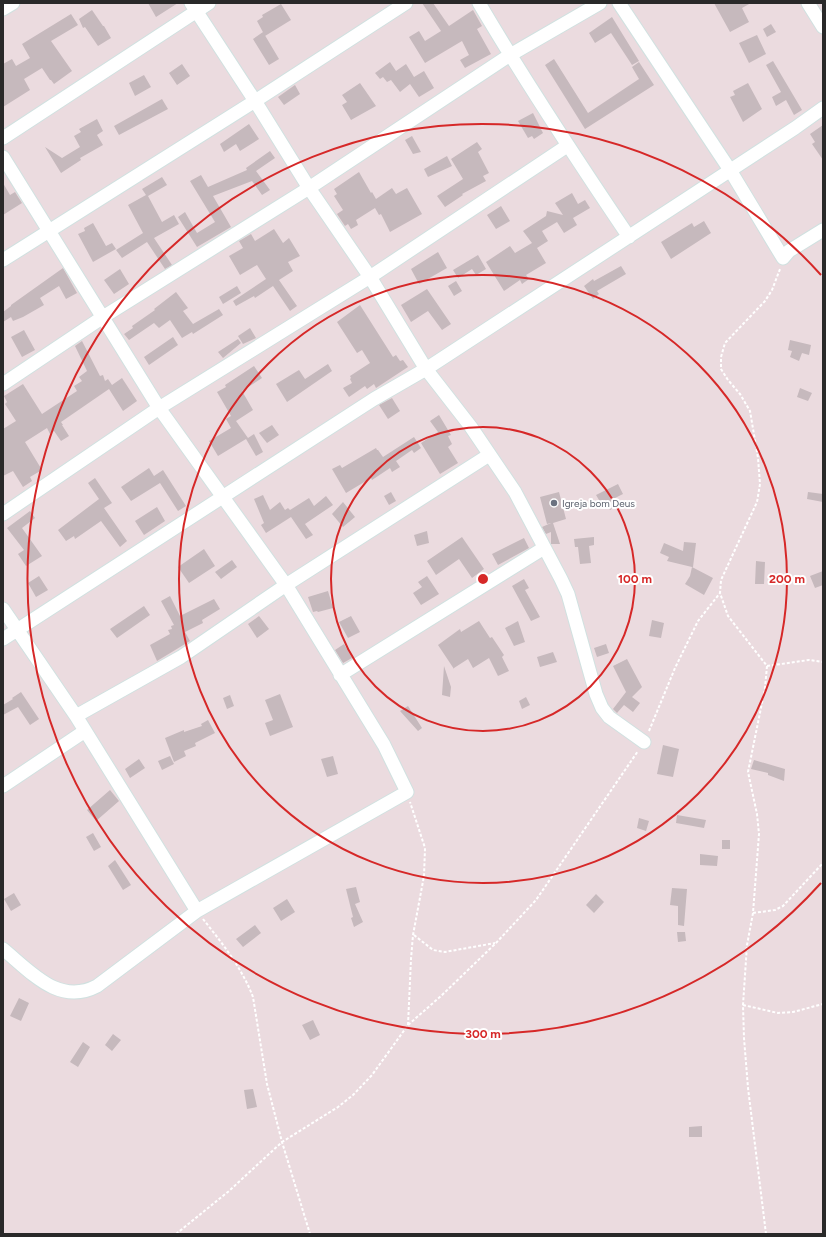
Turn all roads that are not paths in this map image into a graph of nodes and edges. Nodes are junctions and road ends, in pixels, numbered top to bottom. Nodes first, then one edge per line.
1 (12, 3) edge
2 (209, 3) edge
3 (406, 3) edge
4 (479, 3) edge
5 (600, 3) edge
6 (619, 3) edge
7 (808, 3) edge
8 (194, 7) edge
9 (3, 9) edge
10 (823, 27) edge
11 (510, 56) junction
12 (255, 101) junction
13 (823, 108) edge
14 (3, 138) edge
15 (567, 146) junction
16 (3, 157) edge
17 (730, 170) junction
18 (309, 188) junction
19 (48, 230) junction
20 (823, 230) edge
21 (629, 237) junction
22 (3, 260) edge
23 (370, 277) junction
24 (103, 317) junction
25 (426, 369) junction
26 (3, 384) edge
27 (159, 408) junction
28 (489, 454) junction
29 (223, 497) junction
30 (3, 514) edge
31 (544, 548) junction
32 (286, 585) junction
33 (3, 609) edge
34 (18, 631) junction
35 (3, 639) edge
36 (340, 675) junction
37 (76, 716) junction
38 (85, 731) junction
39 (644, 742) road end
40 (3, 786) edge
41 (197, 911) junction
42 (3, 950) edge

1 - 9 street
2 - 8 street
3 - 12 street
4 - 11 street
5 - 11 street
6 - 17 street
7 - 10 street
8 - 12 street
8 - 14 street
11 - 15 street
11 - 18 street
12 - 18 street
12 - 19 street
13 - 17 street
15 - 21 street
15 - 23 street
16 - 19 street
17 - 20 street
17 - 21 street
18 - 23 street
18 - 24 street
19 - 22 street
19 - 24 street
21 - 25 street
23 - 25 street
23 - 27 street
24 - 26 street
24 - 27 street
25 - 28 street
25 - 29 street
27 - 29 street
27 - 30 street
28 - 31 street
28 - 32 street
29 - 32 street
29 - 34 street
31 - 36 street
31 - 39 street
32 - 36 street
32 - 37 street
33 - 34 street
34 - 35 street
34 - 37 street
36 - 41 street
37 - 38 street
38 - 40 street
38 - 41 street
41 - 42 street

